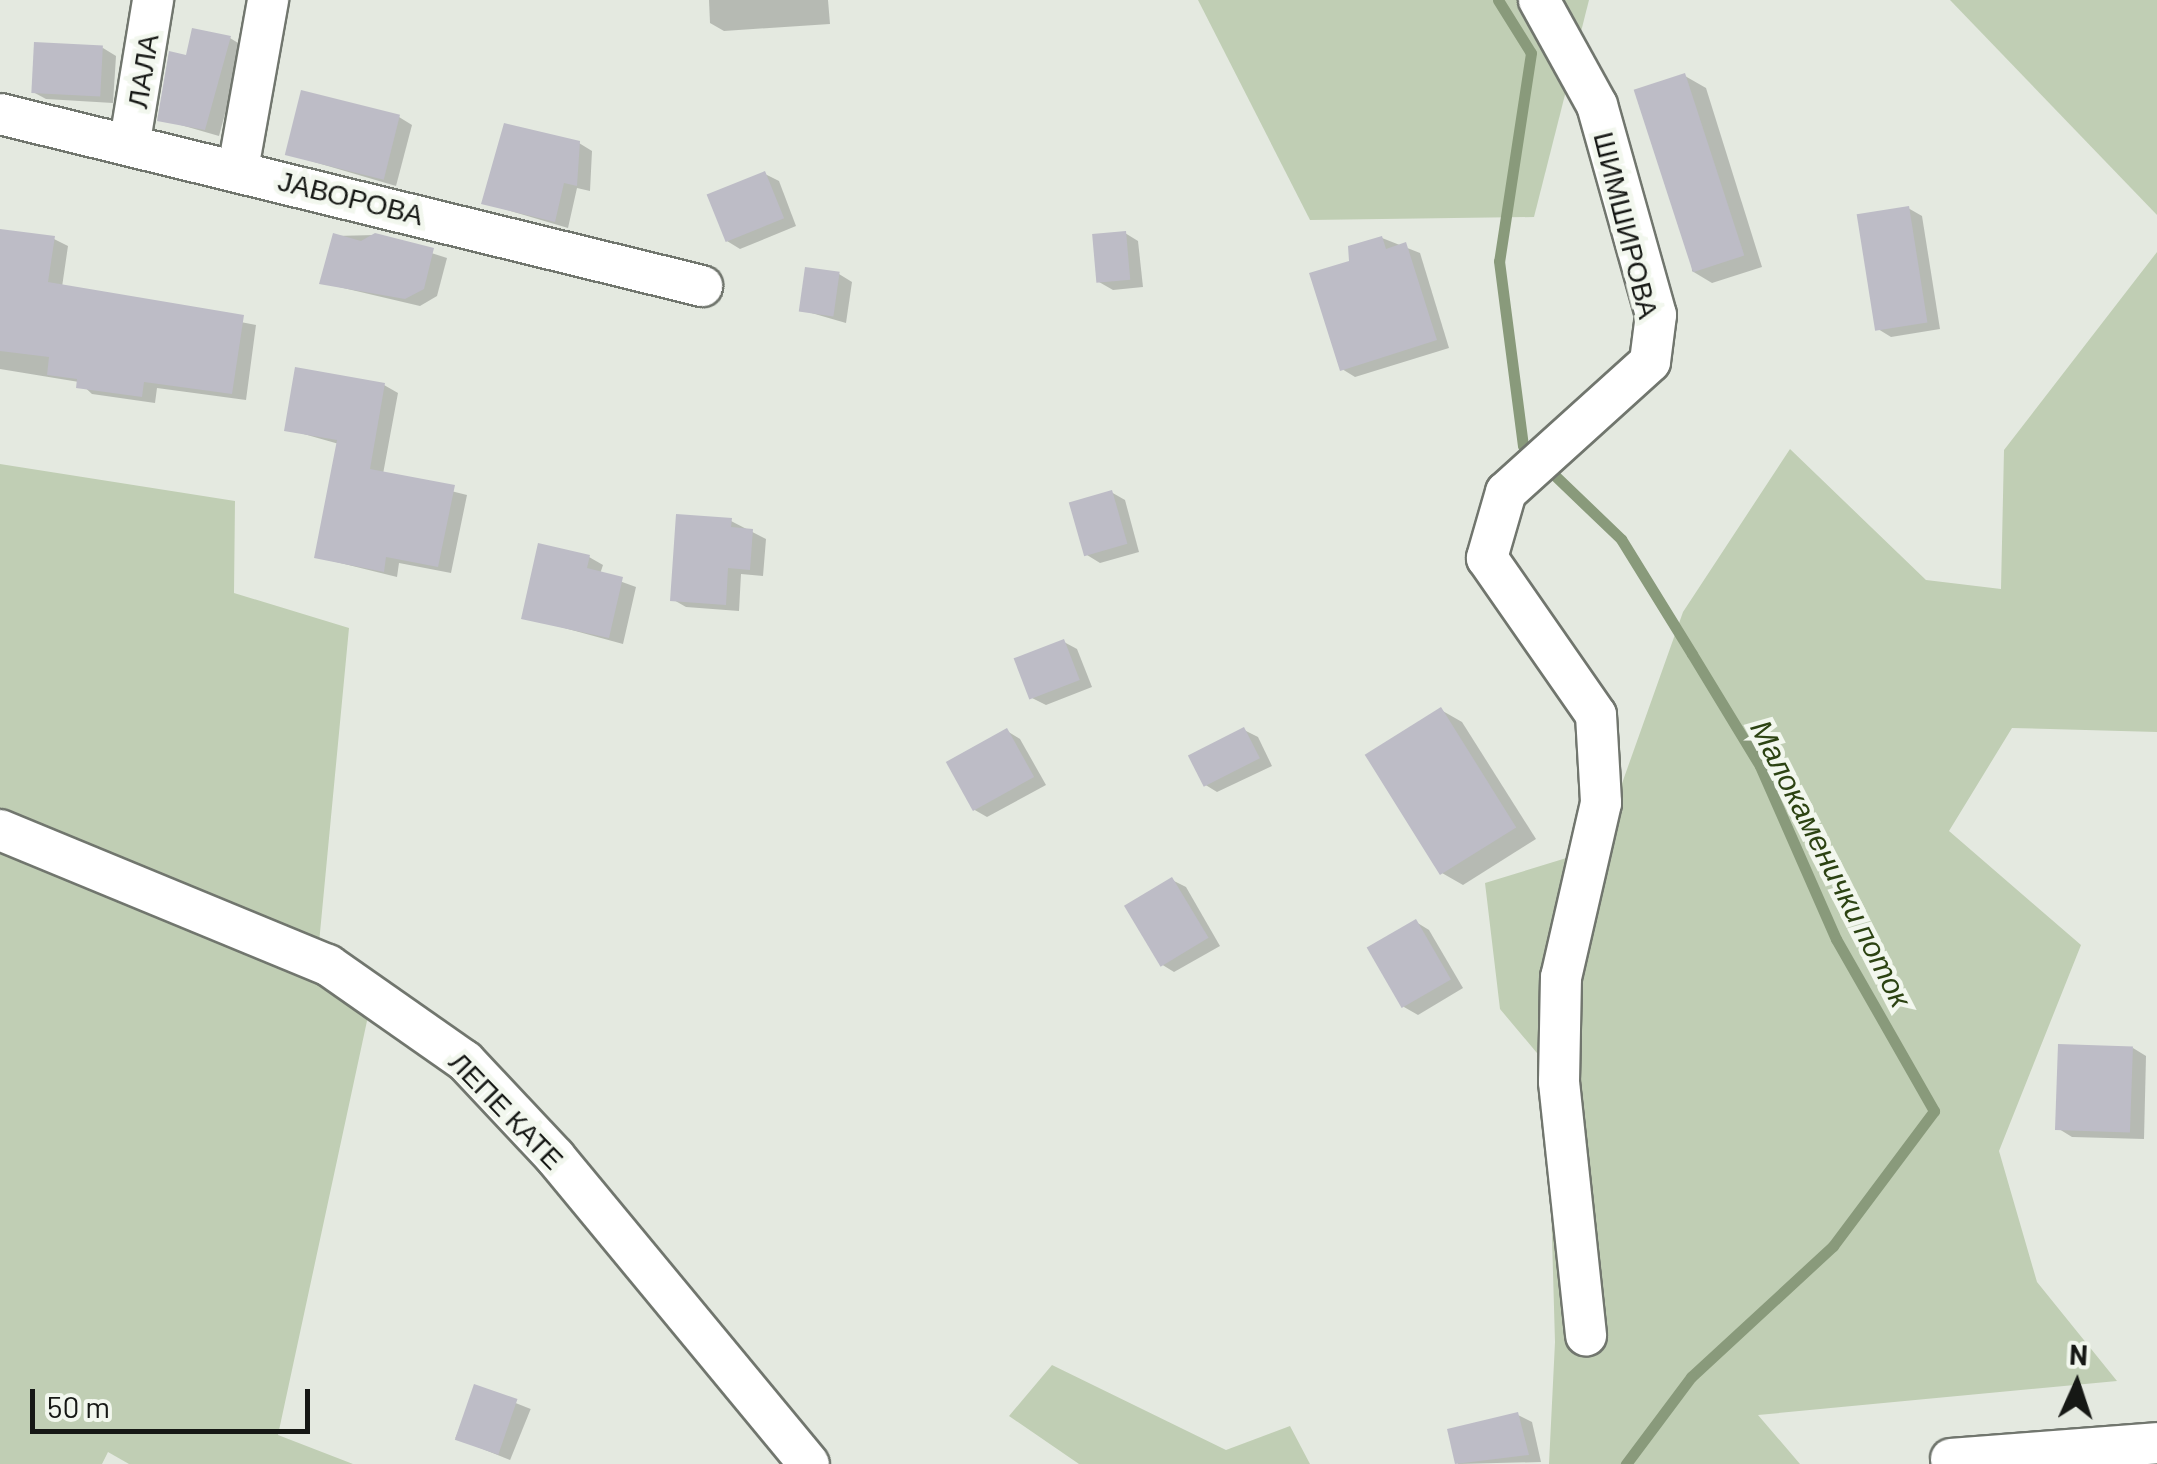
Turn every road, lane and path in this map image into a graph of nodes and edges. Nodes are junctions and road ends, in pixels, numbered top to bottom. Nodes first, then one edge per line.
1 (153, 0) edge
2 (268, 0) edge
3 (1540, 0) edge
4 (0, 114) edge
5 (130, 141) junction
6 (238, 169) junction
7 (702, 286) dead end
8 (0, 830) edge
9 (1586, 1336) dead end
10 (2157, 1443) edge
11 (1950, 1459) dead end
12 (809, 1464) edge

1 - 5 street, ЛАЛА
2 - 6 street
3 - 9 street, ШИМШИРОВА
4 - 5 street, ЈАВОРОВА
5 - 6 street, ЈАВОРОВА
6 - 7 street, ЈАВОРОВА
8 - 12 street, ЛЕПЕ КАТЕ
10 - 11 street

